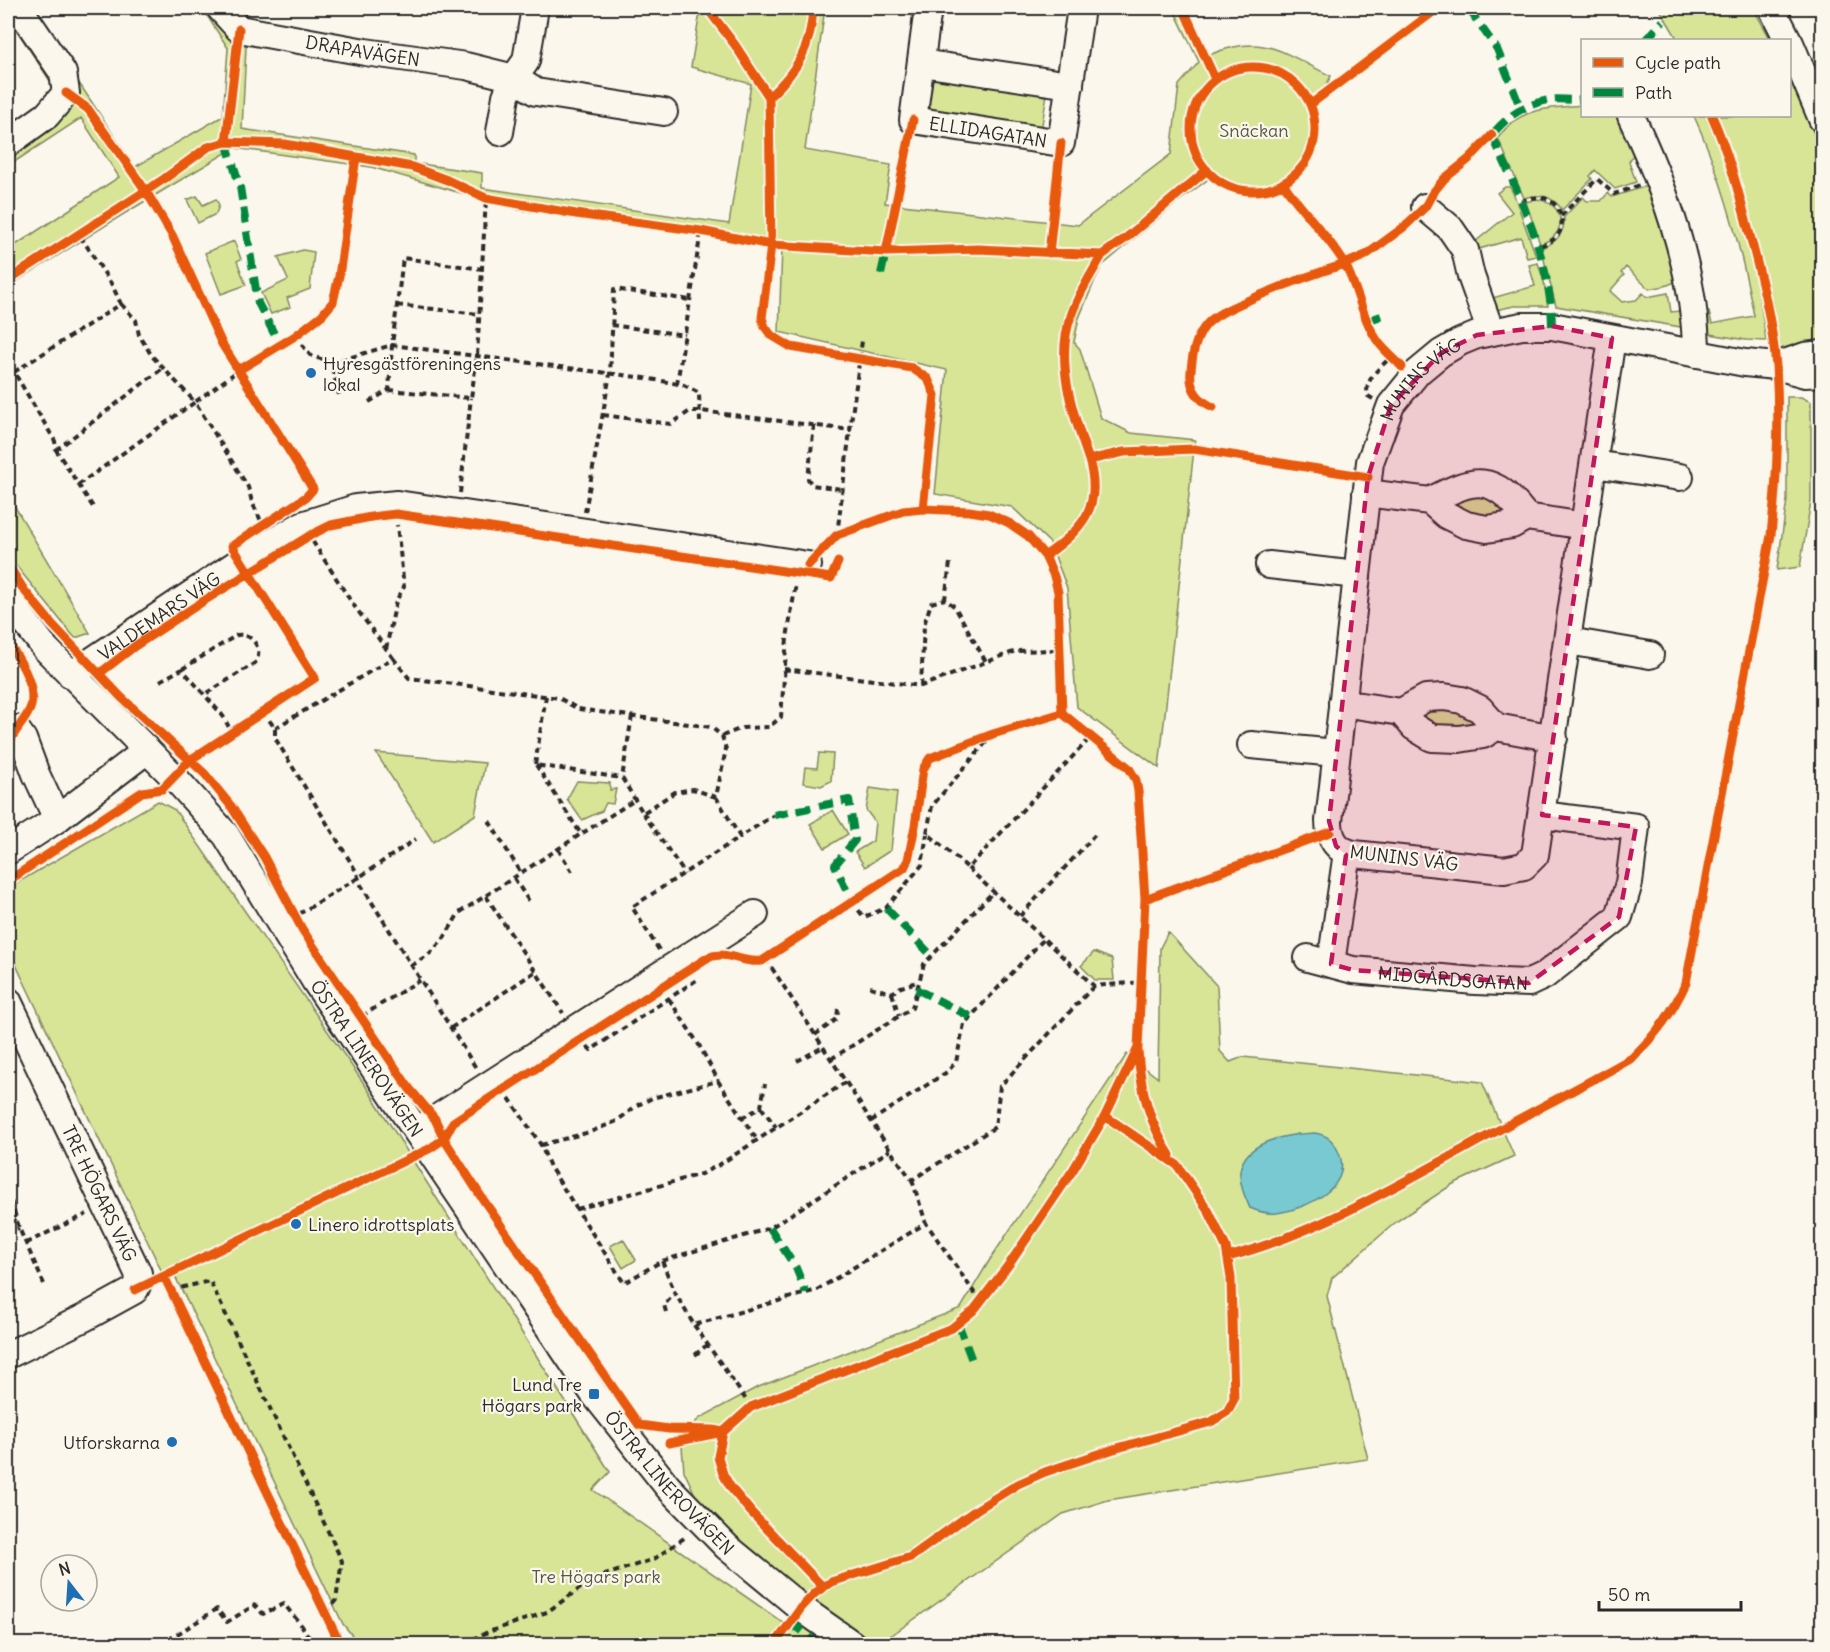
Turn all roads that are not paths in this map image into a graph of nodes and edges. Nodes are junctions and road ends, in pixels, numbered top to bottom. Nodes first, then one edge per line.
1 (19, 8) edge
2 (220, 8) edge
3 (535, 8) edge
4 (928, 8) edge
5 (1081, 8) edge
6 (1772, 8) edge
7 (1788, 39) edge
8 (1791, 47) edge
9 (921, 63) junction
10 (514, 78) junction
11 (1070, 85) junction
12 (664, 112) dead end
13 (1631, 117) edge
14 (1822, 119) edge
15 (500, 132) dead end
16 (8, 143) edge
17 (1425, 207) dead end
18 (1491, 332) junction
19 (1612, 338) junction
20 (1696, 354) junction
21 (1822, 354) edge
22 (1776, 366) junction
23 (1822, 373) edge
24 (1594, 464) junction
25 (1680, 477) dead end
26 (1366, 493) junction
27 (1430, 501) junction
28 (1526, 517) junction
29 (1585, 526) junction
30 (804, 564) road end
31 (1269, 564) dead end
32 (1357, 575) junction
33 (8, 600) edge
34 (1568, 641) junction
35 (1650, 655) dead end
36 (71, 675) junction
37 (1342, 703) junction
38 (1401, 712) junction
39 (1496, 727) junction
40 (8, 728) edge
41 (1554, 738) junction
42 (1251, 745) dead end
43 (147, 750) junction
44 (1336, 753) junction
45 (1542, 815) junction
46 (57, 819) junction
47 (8, 850) edge
48 (1347, 852) junction
49 (754, 914) dead end
50 (8, 1001) edge
51 (417, 1131) junction
52 (8, 1355) edge
53 (852, 1644) edge

1 - 16 street
2 - 10 street, DRAPAVÄGEN
3 - 10 street
4 - 9 street, ELLIDAGATAN
5 - 11 street, ELLIDAGATAN
6 - 7 street
8 - 14 street
9 - 11 street
9 - 11 street, ELLIDAGATAN
10 - 12 street, DRAPAVÄGEN
10 - 15 street
13 - 20 street
17 - 18 street
18 - 19 street, MUNINS VÄG
18 - 26 street, MUNINS VÄG
19 - 20 street, MUNINS VÄG
19 - 24 street, MUNINS VÄG
20 - 22 street, MUNINS VÄG
21 - 22 street
22 - 23 street
24 - 25 street
24 - 29 street, MUNINS VÄG
26 - 27 street
26 - 32 street, MUNINS VÄG
27 - 28 street
27 - 28 street
28 - 29 street
29 - 34 street, MUNINS VÄG
30 - 36 street, VALDEMARS VÄG
31 - 32 street
32 - 37 street, MUNINS VÄG
33 - 36 street, ÖSTRA LINEROVÄGEN
34 - 35 street
34 - 41 street, MUNINS VÄG
36 - 43 street, ÖSTRA LINEROVÄGEN
37 - 38 street
37 - 44 street, MUNINS VÄG
38 - 39 street
38 - 39 street
39 - 41 street
40 - 46 street
41 - 45 street, MUNINS VÄG
42 - 44 street
43 - 46 street
43 - 51 street, ÖSTRA LINEROVÄGEN
44 - 48 street, MUNINS VÄG
45 - 48 street, MUNINS VÄG
45 - 48 street, MIDGÅRDSGATAN
46 - 47 street
49 - 51 street
50 - 52 street, TRE HÖGARS VÄG
51 - 53 street, ÖSTRA LINEROVÄGEN

